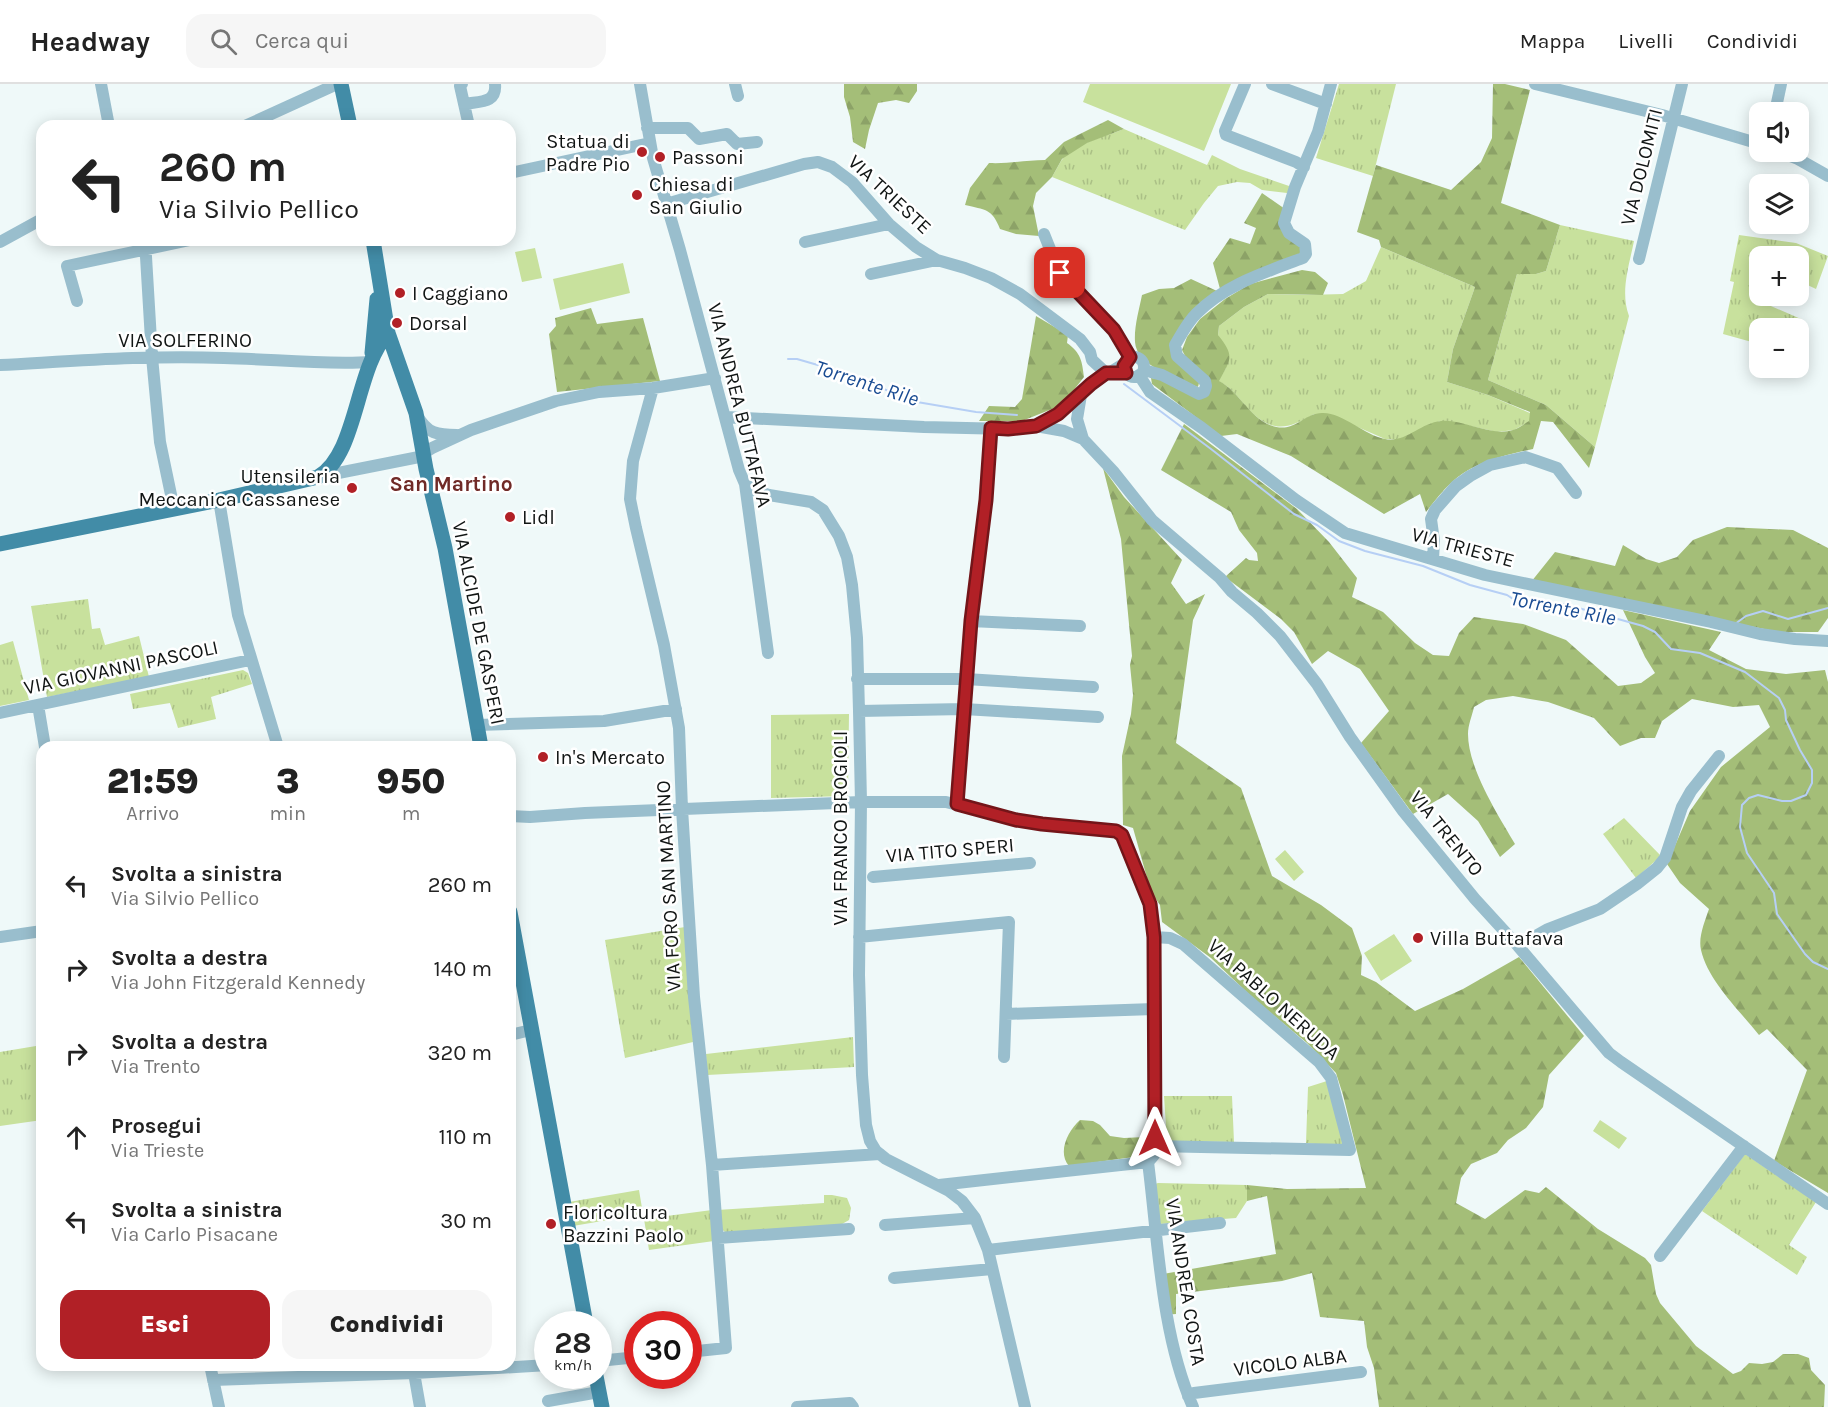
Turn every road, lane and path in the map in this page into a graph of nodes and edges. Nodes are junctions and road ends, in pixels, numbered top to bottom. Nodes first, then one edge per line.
1 (101, 84) edge
2 (339, 84) edge
3 (462, 84) edge
4 (495, 84) edge
5 (640, 84) edge
6 (1245, 84) edge
7 (1272, 84) edge
8 (1331, 84) edge
9 (1535, 84) edge
10 (1682, 84) edge
11 (1780, 84) edge
12 (1777, 102) edge
13 (464, 104) junction
14 (1326, 104) junction
15 (1673, 118) junction
16 (108, 120) edge
17 (258, 120) edge
18 (348, 120) edge
19 (468, 120) edge
20 (647, 129) junction
21 (1749, 141) edge
22 (757, 142) dead end
23 (650, 143) junction
24 (1804, 162) edge
25 (1304, 167) junction
26 (516, 172) edge
27 (1827, 172) edge
28 (666, 204) junction
29 (36, 222) edge
30 (889, 224) junction
31 (1044, 234) dead end
32 (0, 242) edge
33 (804, 242) dead end
34 (138, 246) edge
35 (145, 246) edge
36 (374, 246) edge
37 (1639, 259) dead end
38 (937, 260) junction
39 (378, 270) junction
40 (871, 274) dead end
41 (77, 301) dead end
42 (388, 333) junction
43 (153, 357) junction
44 (1092, 360) junction
45 (370, 362) junction
46 (1127, 364) junction
47 (0, 365) edge
48 (1106, 373) junction
49 (1142, 373) junction
50 (715, 378) junction
51 (1091, 384) junction
52 (653, 388) junction
53 (1081, 395) junction
54 (1061, 412) junction
55 (416, 413) junction
56 (726, 417) junction
57 (1036, 426) junction
58 (1079, 426) junction
59 (991, 428) junction
60 (1064, 431) junction
61 (443, 435) junction
62 (461, 435) junction
63 (422, 448) junction
64 (318, 477) junction
65 (745, 484) junction
66 (1576, 493) dead end
67 (219, 500) junction
68 (174, 509) junction
69 (0, 544) edge
70 (1433, 558) junction
71 (971, 621) junction
72 (1080, 626) dead end
73 (1828, 641) edge
74 (768, 653) dead end
75 (250, 660) junction
76 (857, 679) junction
77 (966, 679) junction
78 (1093, 687) dead end
79 (38, 705) junction
80 (676, 709) junction
81 (964, 709) junction
82 (859, 711) junction
83 (0, 713) edge
84 (1098, 717) dead end
85 (477, 725) junction
86 (44, 741) edge
87 (276, 741) edge
88 (480, 741) edge
89 (1719, 756) dead end
90 (861, 802) junction
91 (957, 804) junction
92 (682, 809) junction
93 (516, 816) edge
94 (530, 817) junction
95 (516, 822) edge
96 (1030, 862) dead end
97 (866, 877) junction
98 (36, 932) edge
99 (860, 937) junction
100 (1154, 937) junction
101 (0, 938) edge
102 (516, 946) edge
103 (1518, 946) junction
104 (1154, 1009) junction
105 (1006, 1014) junction
106 (531, 1030) junction
107 (516, 1034) edge
108 (1004, 1057) dead end
109 (1154, 1146) junction
110 (1744, 1146) junction
111 (880, 1154) junction
112 (1148, 1162) junction
113 (712, 1165) junction
114 (944, 1188) junction
115 (1828, 1204) edge
116 (975, 1218) junction
117 (1220, 1223) dead end
118 (885, 1225) dead end
119 (849, 1229) dead end
120 (1156, 1230) junction
121 (718, 1238) junction
122 (988, 1250) junction
123 (1660, 1256) dead end
124 (992, 1269) junction
125 (894, 1278) dead end
126 (583, 1311) edge
127 (702, 1351) edge
128 (534, 1366) edge
129 (516, 1367) edge
130 (211, 1371) edge
131 (377, 1371) edge
132 (414, 1371) edge
133 (1361, 1372) dead end
134 (213, 1380) junction
135 (600, 1400) edge
136 (548, 1401) dead end
137 (1190, 1401) edge
138 (219, 1407) edge
139 (420, 1407) edge
140 (797, 1407) edge
141 (853, 1407) edge
142 (1025, 1407) edge

1 - 16 street
2 - 17 street
2 - 18 main road
3 - 13 street
4 - 13 street
5 - 20 street, VIA ANDREA BUTTAFAVA
6 - 25 street
7 - 14 street
8 - 14 street
9 - 15 street
10 - 15 street, VIA DOLOMITI
11 - 12 street
13 - 19 street
14 - 25 street
15 - 21 street
15 - 37 street, VIA DOLOMITI
20 - 22 street
20 - 23 street, VIA ANDREA BUTTAFAVA
23 - 26 street
23 - 28 street, VIA ANDREA BUTTAFAVA
24 - 27 street
25 - 49 street
28 - 30 street, VIA TRIESTE
28 - 50 street, VIA ANDREA BUTTAFAVA
29 - 32 street
30 - 33 street
30 - 38 street, VIA TRIESTE
31 - 46 street
34 - 41 street
35 - 43 street
36 - 39 main road
38 - 40 street
38 - 44 street, VIA TRIESTE
39 - 42 main road, VIA ALCIDE DE GASPERI
39 - 45 main road
42 - 45 main road
42 - 55 main road, VIA ALCIDE DE GASPERI
43 - 45 street, VIA SOLFERINO
43 - 47 street, VIA SOLFERINO
43 - 68 street
44 - 48 street, VIA TRIESTE
44 - 51 street
45 - 64 main road
46 - 48 street
46 - 49 street
46 - 49 street, VIA TRIESTE
48 - 51 street, VIA TRENTO
49 - 70 street, VIA TRIESTE
50 - 52 street
50 - 56 street, VIA ANDREA BUTTAFAVA
51 - 53 street, VIA TRENTO
52 - 62 street
52 - 80 street, VIA FORO SAN MARTINO
53 - 54 street, VIA TRENTO
53 - 58 street
54 - 57 street, VIA TRENTO
54 - 58 street, VIA TRENTO
54 - 60 street
55 - 61 street
55 - 63 main road, VIA ALCIDE DE GASPERI
56 - 59 street, VIA TRENTO
56 - 65 street, VIA ANDREA BUTTAFAVA
57 - 59 street, VIA TRENTO
57 - 60 street, VIA TRENTO
58 - 60 street, VIA TRENTO
58 - 60 street
58 - 103 street, VIA TRENTO
59 - 71 street
61 - 62 street
61 - 63 street
62 - 63 street
63 - 64 street
63 - 85 main road, VIA ALCIDE DE GASPERI
64 - 67 main road
65 - 74 street, VIA ANDREA BUTTAFAVA
65 - 76 street, VIA FRANCO BROGIOLI
66 - 70 street
67 - 68 main road
67 - 75 street
68 - 69 main road
70 - 73 street, VIA TRIESTE
71 - 72 street
71 - 77 street
75 - 79 street, VIA GIOVANNI PASCOLI
75 - 87 street
76 - 77 street
76 - 82 street, VIA FRANCO BROGIOLI
77 - 78 street
77 - 81 street
79 - 83 street, VIA GIOVANNI PASCOLI
79 - 86 street
80 - 85 street
80 - 92 street, VIA FORO SAN MARTINO
81 - 82 street
81 - 84 street
81 - 91 street
82 - 90 street, VIA FRANCO BROGIOLI
85 - 88 main road, VIA ALCIDE DE GASPERI
89 - 103 street
90 - 91 street
90 - 92 street
90 - 97 street, VIA FRANCO BROGIOLI
91 - 100 street
92 - 94 street
92 - 113 street, VIA FORO SAN MARTINO
93 - 94 street
94 - 95 street
96 - 97 street, VIA TITO SPERI
97 - 99 street, VIA FRANCO BROGIOLI
98 - 101 street
99 - 105 street
99 - 111 street, VIA FRANCO BROGIOLI
100 - 104 street
100 - 109 street, VIA PABLO NERUDA
102 - 106 main road
103 - 110 street, VIA TRENTO
104 - 105 street
104 - 109 street
105 - 108 street
106 - 107 street
106 - 126 main road
109 - 112 street
110 - 115 street, VIA TRENTO
110 - 123 street
111 - 113 street
111 - 114 street
112 - 114 street
112 - 120 street, VIA ANDREA COSTA
113 - 121 street, VIA FORO SAN MARTINO
114 - 116 street
116 - 118 street
116 - 122 street
117 - 120 street
119 - 121 street
120 - 122 street
120 - 137 street, VIA ANDREA COSTA
121 - 127 street, VIA FORO SAN MARTINO
122 - 124 street
124 - 125 street
124 - 142 street
128 - 129 street
130 - 134 street
131 - 134 street
132 - 139 street
133 - 137 street, VICOLO ALBA
134 - 138 street
135 - 136 street
140 - 141 street

